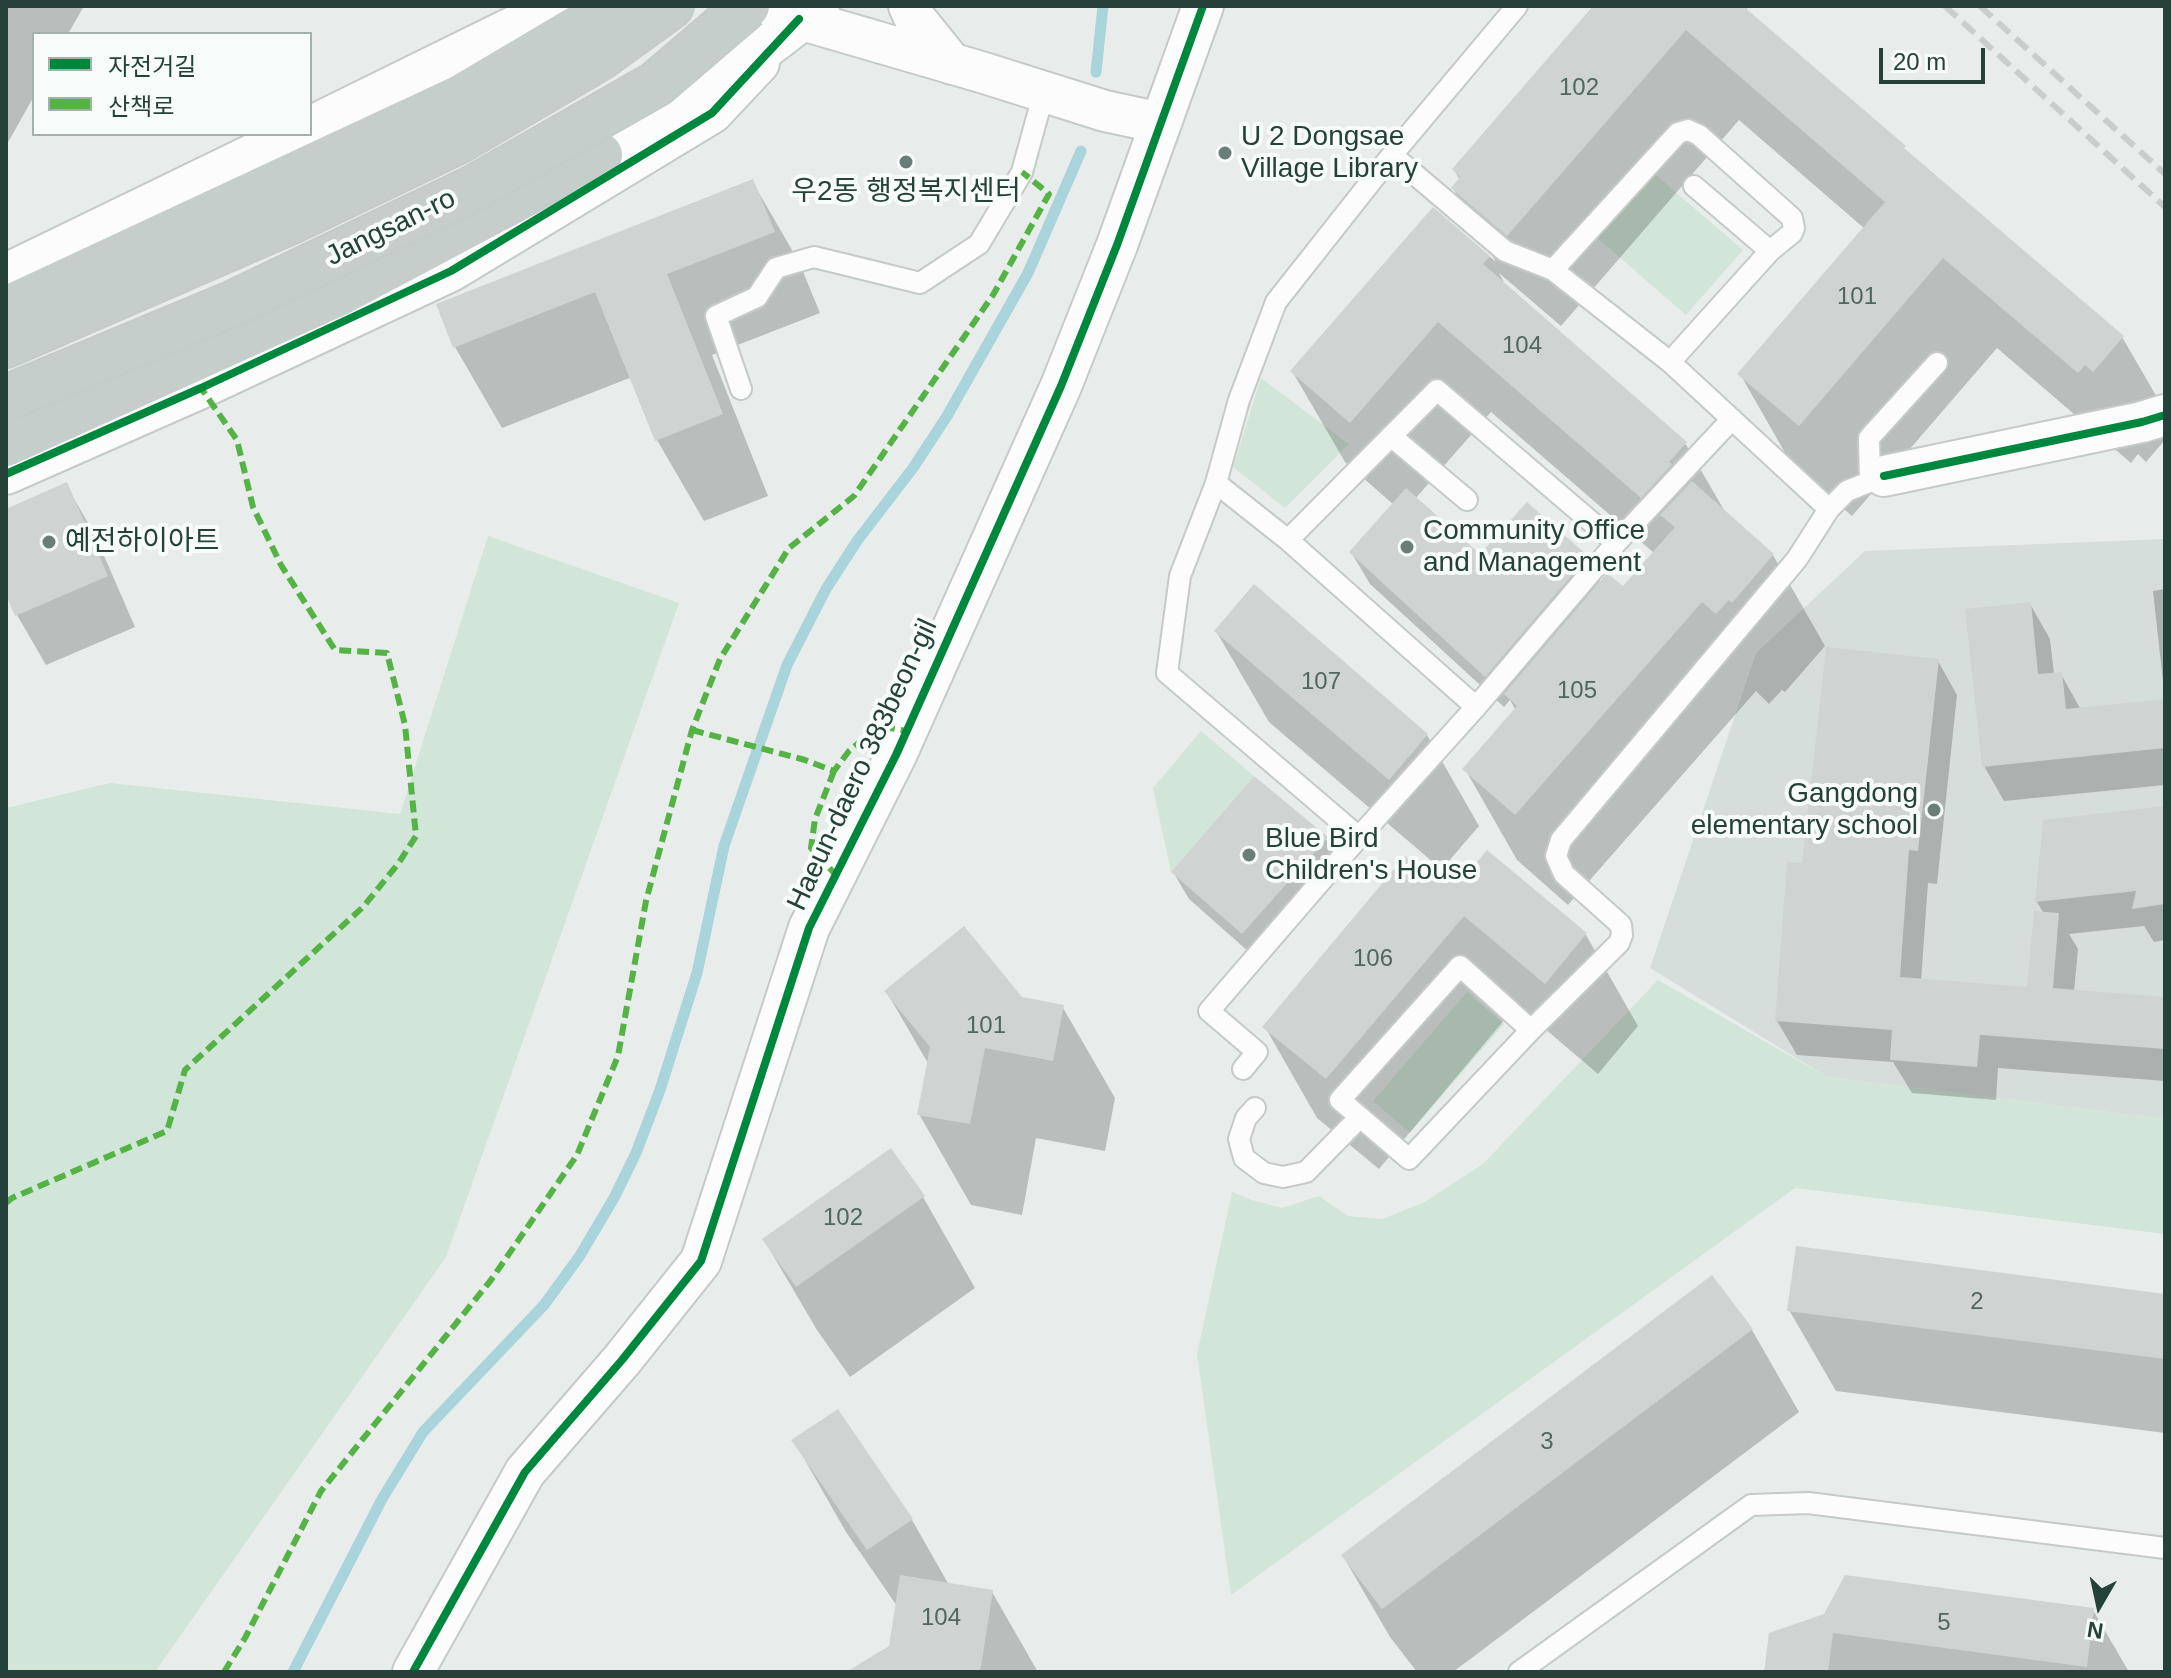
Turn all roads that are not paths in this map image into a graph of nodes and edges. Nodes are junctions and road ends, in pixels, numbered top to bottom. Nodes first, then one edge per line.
1 (556, 6) edge
2 (607, 6) edge
3 (671, 6) edge
4 (745, 6) edge
5 (909, 6) edge
6 (1203, 6) edge
7 (1517, 6) edge
8 (808, 13) edge
9 (952, 64) junction
10 (1044, 92) junction
11 (1161, 123) junction
12 (312, 126) edge
13 (291, 136) edge
14 (600, 155) joint
15 (1392, 155) junction
16 (1694, 186) dead end
17 (1770, 251) junction
18 (1553, 270) junction
19 (6, 274) edge
20 (6, 309) edge
21 (6, 345) edge
22 (1670, 362) junction
23 (1937, 363) dead end
24 (741, 389) dead end
25 (6, 398) edge
26 (2165, 415) edge
27 (1732, 419) junction
28 (1391, 436) junction
29 (6, 444) edge
30 (6, 474) edge
31 (1877, 479) junction
32 (1216, 483) junction
33 (1467, 500) dead end
34 (1829, 509) junction
35 (1288, 540) junction
36 (1616, 543) junction
37 (1476, 707) junction
38 (1359, 837) junction
39 (1531, 1030) junction
40 (1243, 1069) dead end
41 (1255, 1108) dead end
42 (1360, 1117) junction
43 (2165, 1548) edge
44 (413, 1672) edge
45 (1519, 1672) edge

1 - 12 street
2 - 20 highway
3 - 21 highway, Jangsan-ro
4 - 8 street
4 - 25 highway, Jangsan-ro, bridge
5 - 9 street
6 - 11 street, Haeun-daero 383beon-gil
7 - 15 lane
8 - 9 street
8 - 14 main road
8 - 30 street
9 - 10 street
10 - 11 street
10 - 24 lane
11 - 44 street, Haeun-daero 383beon-gil
13 - 19 street
14 - 29 highway
15 - 18 lane
15 - 32 lane
16 - 17 lane
17 - 18 lane
17 - 22 lane
18 - 22 lane
22 - 27 lane
23 - 31 lane
26 - 31 street
27 - 34 lane
27 - 36 lane
28 - 33 lane
28 - 35 lane
28 - 36 lane
31 - 34 lane
32 - 35 lane
32 - 38 lane
34 - 39 lane
35 - 37 lane
36 - 37 lane
37 - 38 lane
38 - 40 lane
39 - 42 lane
39 - 42 lane
41 - 42 lane
43 - 45 lane

